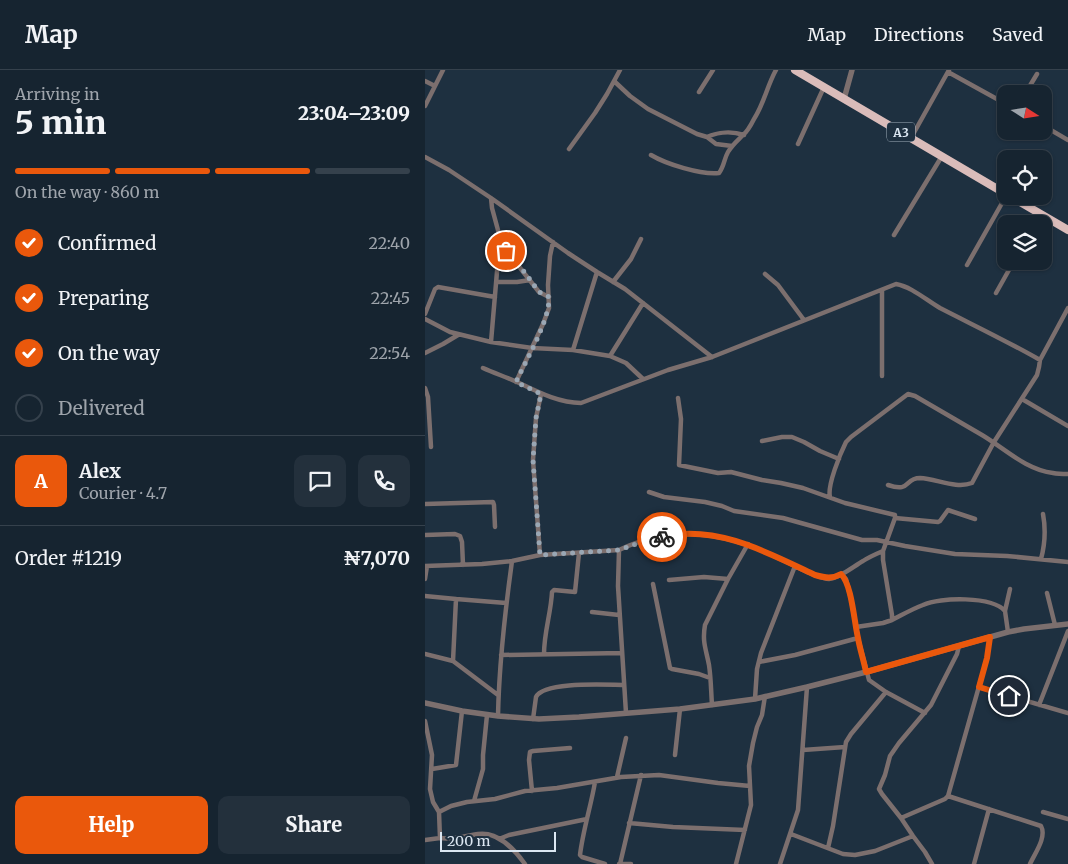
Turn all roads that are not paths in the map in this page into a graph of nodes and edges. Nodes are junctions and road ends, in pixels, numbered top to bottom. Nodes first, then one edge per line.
1 (443, 70) edge
2 (620, 70) edge
3 (713, 70) edge
4 (776, 70) edge
5 (795, 70) edge
6 (852, 70) edge
7 (948, 71) edge
8 (1037, 74) dead end
9 (425, 81) edge
10 (614, 81) junction
11 (1030, 85) edge
12 (435, 86) junction
13 (824, 87) junction
14 (699, 92) dead end
15 (844, 99) junction
16 (997, 99) edge
17 (425, 106) edge
18 (1053, 131) edge
19 (744, 135) junction
20 (707, 137) junction
21 (911, 138) junction
22 (1068, 140) edge
23 (798, 144) dead end
24 (732, 146) junction
25 (569, 149) dead end
26 (651, 155) dead end
27 (942, 156) junction
28 (426, 157) edge
29 (425, 164) edge
30 (997, 190) edge
31 (491, 198) junction
32 (1002, 205) edge
33 (1024, 205) edge
34 (1041, 214) joint
35 (1068, 230) edge
36 (894, 235) dead end
37 (641, 239) dead end
38 (553, 242) junction
39 (503, 245) junction
40 (967, 265) dead end
41 (1009, 270) edge
42 (597, 272) junction
43 (765, 274) dead end
44 (529, 280) junction
45 (496, 282) junction
46 (613, 282) junction
47 (882, 290) junction
48 (996, 293) dead end
49 (495, 297) junction
50 (549, 297) junction
51 (643, 303) junction
52 (1068, 308) edge
53 (425, 314) edge
54 (425, 319) edge
55 (804, 320) junction
56 (458, 335) junction
57 (491, 342) junction
58 (532, 348) junction
59 (573, 350) junction
60 (425, 352) edge
61 (610, 356) junction
62 (712, 357) junction
63 (1039, 360) junction
64 (483, 368) dead end
65 (882, 376) dead end
66 (643, 379) junction
67 (516, 382) junction
68 (425, 388) edge
69 (541, 394) junction
70 (678, 398) dead end
71 (1022, 399) junction
72 (1068, 426) edge
73 (762, 440) dead end
74 (994, 442) junction
75 (431, 447) dead end
76 (839, 459) junction
77 (1068, 474) edge
78 (888, 485) dead end
79 (649, 492) dead end
80 (830, 497) junction
81 (425, 504) edge
82 (1043, 514) dead end
83 (895, 518) junction
84 (975, 519) dead end
85 (495, 527) dead end
86 (425, 535) edge
87 (886, 542) junction
88 (748, 544) junction
89 (619, 550) junction
90 (883, 550) junction
91 (579, 553) junction
92 (540, 555) junction
93 (1041, 559) junction
94 (511, 561) junction
95 (1068, 562) edge
96 (463, 565) junction
97 (426, 566) edge
98 (795, 566) junction
99 (850, 569) junction
100 (841, 574) junction
101 (845, 578) junction
102 (425, 579) edge
103 (728, 579) junction
104 (669, 580) dead end
105 (653, 584) dead end
106 (1010, 589) dead end
107 (1047, 593) dead end
108 (425, 596) edge
109 (456, 599) junction
110 (506, 603) junction
111 (1005, 611) junction
112 (592, 612) dead end
113 (619, 615) junction
114 (891, 620) junction
115 (1068, 624) edge
116 (1055, 625) junction
117 (856, 627) junction
118 (1068, 631) edge
119 (1007, 632) junction
120 (990, 637) junction
121 (858, 638) junction
122 (959, 646) junction
123 (622, 653) junction
124 (425, 654) edge
125 (544, 654) junction
126 (501, 655) junction
127 (453, 662) junction
128 (759, 662) junction
129 (866, 672) junction
130 (710, 678) junction
131 (624, 685) junction
132 (807, 687) junction
133 (979, 687) junction
134 (886, 692) junction
135 (498, 695) junction
136 (765, 696) junction
137 (755, 699) junction
138 (425, 704) edge
139 (712, 705) junction
140 (1039, 705) junction
141 (679, 709) junction
142 (462, 711) junction
143 (626, 713) junction
144 (925, 713) junction
145 (1068, 713) edge
146 (487, 715) junction
147 (498, 716) junction
148 (533, 718) junction
149 (425, 721) edge
150 (626, 738) dead end
151 (570, 748) dead end
152 (845, 748) junction
153 (803, 750) junction
154 (675, 755) dead end
155 (432, 769) junction
156 (641, 775) junction
157 (617, 777) junction
158 (595, 782) junction
159 (750, 786) junction
160 (532, 791) junction
161 (948, 796) junction
162 (474, 801) junction
163 (989, 809) junction
164 (439, 812) junction
165 (1043, 812) dead end
166 (901, 818) junction
167 (1068, 819) edge
168 (585, 821) junction
169 (629, 823) junction
170 (745, 830) junction
171 (791, 834) junction
172 (913, 836) junction
173 (439, 838) junction
174 (499, 839) junction
175 (425, 840) edge
176 (828, 848) junction
177 (525, 864) edge
178 (605, 864) edge
179 (619, 864) edge
180 (631, 864) edge
181 (736, 864) edge
182 (780, 864) edge
183 (932, 864) edge
184 (974, 864) edge
185 (1030, 864) edge

1 - 12 street
2 - 10 street
3 - 14 street
4 - 19 street
5 - 13 highway, A3
6 - 15 street
7 - 16 street
7 - 21 street
8 - 11 street
9 - 12 street
10 - 20 street
10 - 25 street
12 - 17 street
13 - 15 highway, A3
13 - 23 street
15 - 21 highway, A3
18 - 22 street
19 - 20 street
19 - 24 street
20 - 24 street
21 - 27 highway, A3
24 - 26 street
27 - 30 highway, A3
27 - 36 street
28 - 29 street
28 - 31 street
31 - 38 street
31 - 39 street
32 - 40 street
33 - 34 highway, A3
34 - 35 highway, A3
37 - 46 street
38 - 42 street
38 - 50 street
39 - 44 street
39 - 45 street
41 - 48 street
42 - 46 street
42 - 59 street
43 - 55 street
44 - 45 street
44 - 50 street
45 - 49 street
46 - 51 street
47 - 55 street
47 - 63 street
47 - 65 street
49 - 53 street
49 - 57 street
50 - 58 street
51 - 61 street
51 - 62 street
52 - 63 street
54 - 56 street
55 - 62 street
56 - 57 street
56 - 60 street
57 - 58 street
58 - 59 street
58 - 67 street
59 - 61 street
61 - 66 street
62 - 66 street
63 - 71 street
64 - 67 street
66 - 69 street
67 - 69 street
68 - 75 street
69 - 92 street
70 - 80 street
71 - 72 street
71 - 74 street
73 - 76 street
74 - 76 street
74 - 77 street
74 - 78 street
76 - 80 street
79 - 87 street
80 - 83 street
81 - 85 street
82 - 93 street
83 - 84 street
83 - 87 street
86 - 96 street
87 - 90 street
87 - 93 street
88 - 89 street
88 - 98 street
88 - 103 street
89 - 91 street
89 - 113 street
90 - 99 street
90 - 114 street
91 - 92 street
91 - 125 street
92 - 94 street
93 - 95 street
94 - 96 street
94 - 110 street
96 - 97 street
97 - 102 street
98 - 100 street
98 - 128 street
99 - 100 street
99 - 101 street
100 - 101 street
101 - 117 street
103 - 104 street
103 - 130 street
105 - 130 street
106 - 111 street
107 - 116 street
108 - 109 street
109 - 110 street
109 - 127 street
110 - 126 street
111 - 114 street
111 - 119 street
112 - 113 street
113 - 123 street
114 - 117 street
115 - 116 street
116 - 119 street
117 - 121 street
118 - 140 street
119 - 120 street
120 - 122 street
120 - 133 street
121 - 128 street
121 - 129 street
122 - 129 street
122 - 144 street
123 - 125 street
123 - 131 street
124 - 127 street
125 - 126 street
126 - 135 street
127 - 135 street
128 - 137 street
129 - 132 street
129 - 134 street
130 - 139 street
131 - 143 street
131 - 148 street
132 - 136 street
132 - 153 street
133 - 140 street
133 - 161 street
134 - 144 street
134 - 152 street
135 - 147 street
136 - 137 street
136 - 159 street
137 - 139 street
138 - 142 street
139 - 141 street
140 - 145 street
141 - 143 street
141 - 154 street
142 - 146 street
142 - 155 street
143 - 148 street
144 - 166 street
146 - 147 street
146 - 162 street
147 - 148 street
149 - 155 street
150 - 157 street
151 - 160 street
152 - 153 street
152 - 176 street
153 - 171 street
155 - 164 street
156 - 157 street
156 - 159 street
156 - 169 street
157 - 158 street
158 - 160 street
158 - 168 street
159 - 170 street
160 - 162 street
161 - 163 street
161 - 166 street
162 - 164 street
163 - 184 street
163 - 185 street
164 - 173 street
165 - 167 street
166 - 172 street
168 - 174 street
168 - 178 street
169 - 170 street
169 - 179 street
170 - 181 street
171 - 176 street
171 - 182 street
172 - 176 street
172 - 183 street
173 - 174 street
173 - 175 street
174 - 177 street
179 - 180 street

